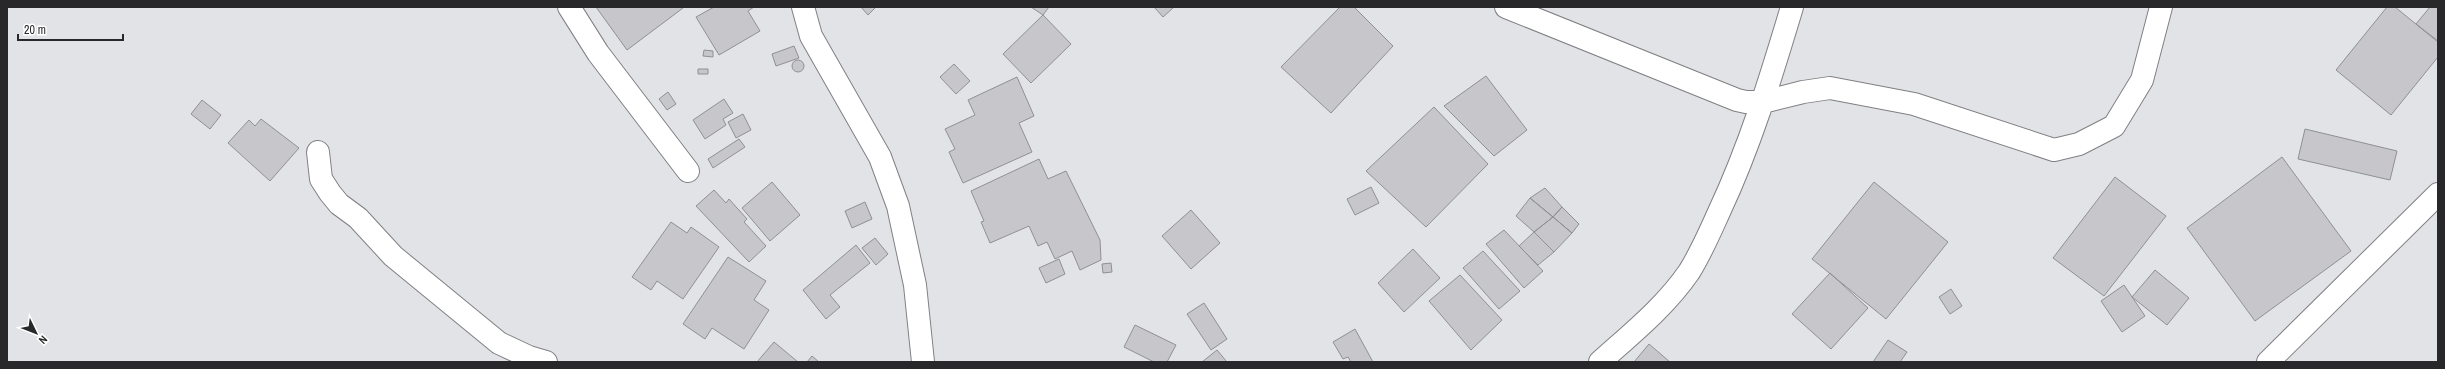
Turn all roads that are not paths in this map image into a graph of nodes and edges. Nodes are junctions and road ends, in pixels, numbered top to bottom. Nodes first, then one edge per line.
1 (569, 7) edge
2 (803, 7) edge
3 (1506, 7) edge
4 (1792, 7) edge
5 (2161, 7) edge
6 (1763, 102) junction
7 (318, 152) dead end
8 (688, 171) dead end
9 (2438, 194) edge
10 (546, 362) edge
11 (923, 362) edge
12 (1600, 362) edge
13 (2268, 362) edge

1 - 8 street
2 - 11 street
3 - 6 street
4 - 6 street
5 - 6 street
6 - 12 street
7 - 10 street
9 - 13 street

